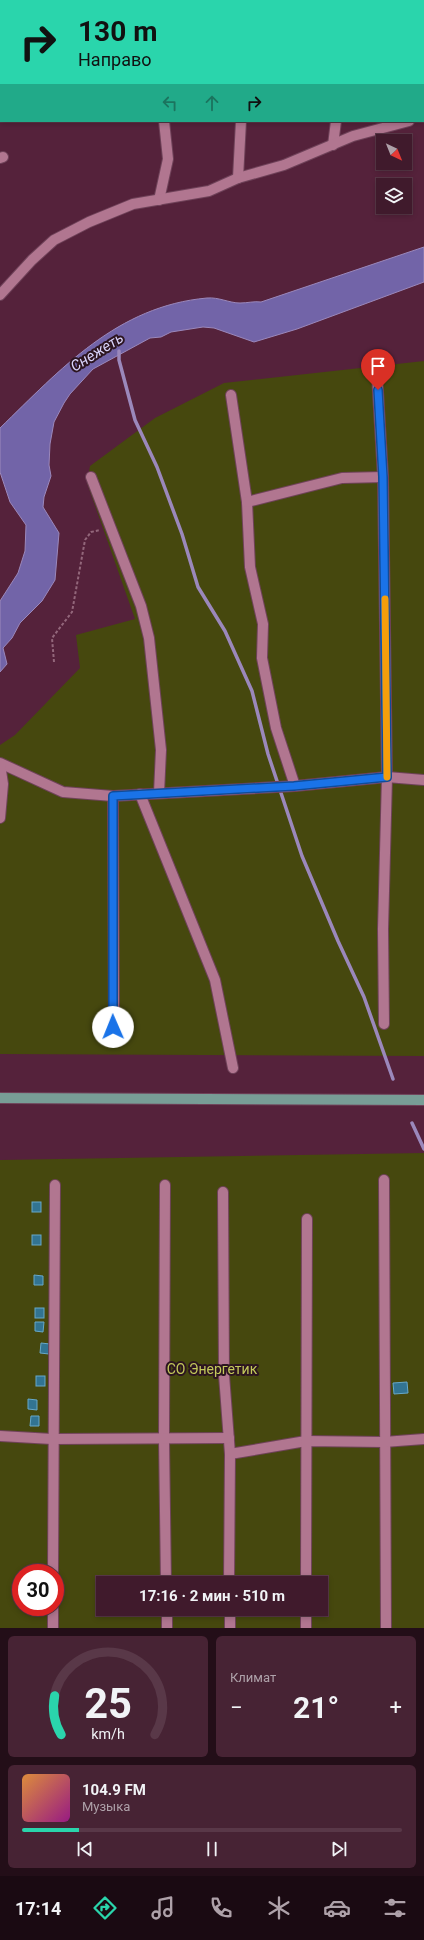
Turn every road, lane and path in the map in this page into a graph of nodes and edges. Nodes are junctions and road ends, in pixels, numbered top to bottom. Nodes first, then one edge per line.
1 (164, 122) edge
2 (241, 122) edge
3 (336, 122) edge
4 (405, 122) edge
5 (333, 145) junction
6 (238, 178) junction
7 (159, 200) junction
8 (0, 295) edge
9 (377, 376) dead end
10 (231, 395) dead end
11 (91, 477) dead end
12 (383, 477) junction
13 (248, 502) junction
14 (111, 528) junction
15 (54, 662) dead end
16 (0, 764) edge
17 (387, 777) junction
18 (424, 780) edge
19 (294, 786) junction
20 (159, 793) junction
21 (140, 794) junction
22 (113, 796) junction
23 (0, 801) edge
24 (0, 818) edge
25 (384, 1024) dead end
26 (114, 1041) dead end
27 (233, 1068) dead end
28 (0, 1098) edge
29 (424, 1100) edge
30 (384, 1180) dead end
31 (54, 1185) dead end
32 (165, 1186) dead end
33 (223, 1192) dead end
34 (307, 1219) dead end
35 (0, 1436) edge
36 (229, 1438) junction
37 (164, 1439) junction
38 (424, 1439) edge
39 (52, 1440) junction
40 (306, 1441) junction
41 (384, 1442) junction
42 (230, 1454) junction
43 (53, 1564) edge
44 (166, 1576) edge
45 (229, 1576) edge
46 (306, 1576) edge
47 (53, 1616) edge
48 (167, 1616) edge
49 (230, 1616) edge
50 (306, 1616) edge
51 (53, 1628) edge
52 (167, 1628) edge
53 (230, 1628) edge
54 (306, 1628) edge
55 (386, 1628) edge

1 - 7 street
2 - 6 street
3 - 5 street
4 - 5 street
5 - 6 street
6 - 7 street
7 - 8 street
9 - 12 street
10 - 13 street
11 - 14 street
12 - 13 street
12 - 17 street
13 - 19 street
14 - 15 path
14 - 20 street
16 - 22 street
16 - 23 street
17 - 18 street
17 - 19 street
17 - 25 street
19 - 20 street
20 - 21 street
21 - 22 street
21 - 27 street
22 - 26 street
23 - 24 street
28 - 29 main road
30 - 41 street
31 - 39 street
32 - 37 street
33 - 36 street
34 - 40 street
35 - 39 street
36 - 37 street
36 - 42 street
37 - 39 street
37 - 44 street
38 - 41 street
39 - 43 street
40 - 41 street
40 - 42 street
40 - 46 street
41 - 55 street
42 - 45 street
47 - 51 street
48 - 52 street
49 - 53 street
50 - 54 street

